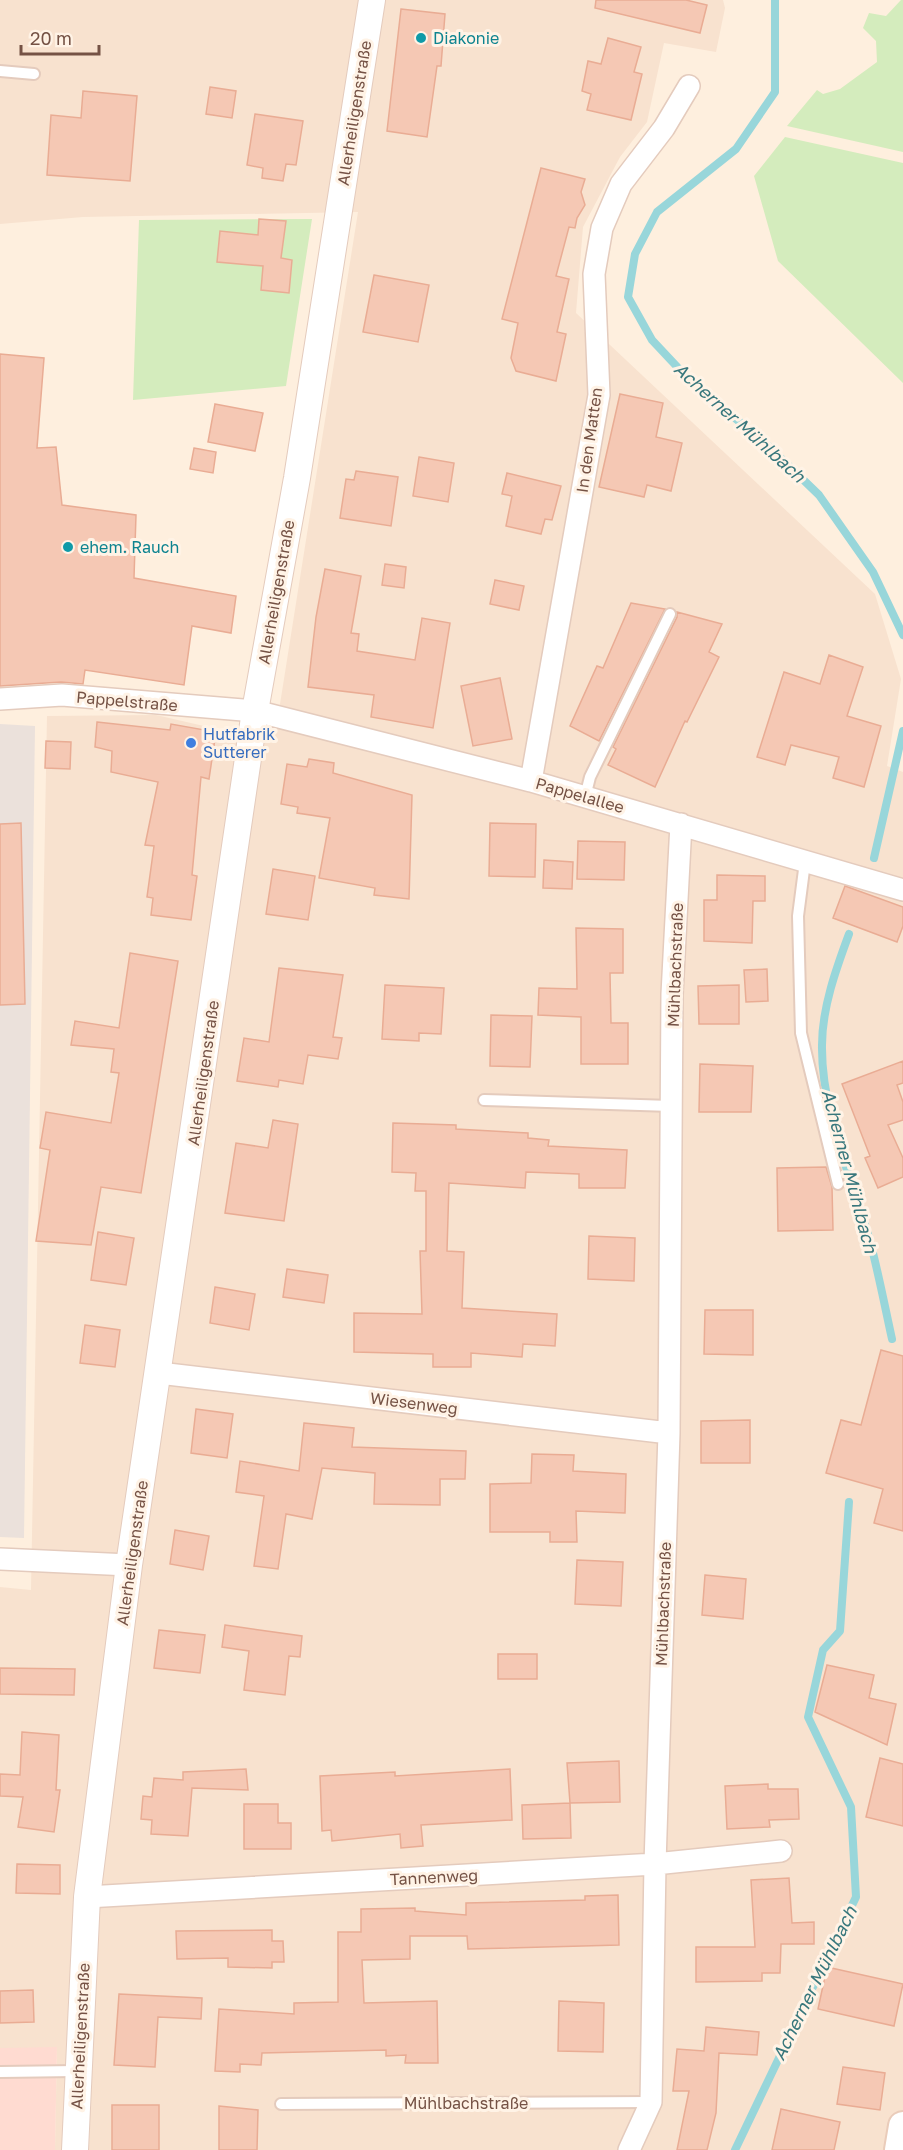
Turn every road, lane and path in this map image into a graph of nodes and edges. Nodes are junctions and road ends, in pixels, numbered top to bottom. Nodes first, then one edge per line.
1 (372, 0) edge
2 (0, 71) edge
3 (34, 74) dead end
4 (689, 86) dead end
5 (670, 615) dead end
6 (0, 699) edge
7 (255, 711) junction
8 (531, 781) junction
9 (585, 797) junction
10 (681, 824) junction
11 (805, 862) junction
12 (903, 890) edge
13 (484, 1100) dead end
14 (672, 1106) junction
15 (838, 1184) dead end
16 (159, 1373) junction
17 (669, 1433) junction
18 (0, 1559) edge
19 (129, 1565) junction
20 (781, 1851) dead end
21 (654, 1864) junction
22 (87, 1897) junction
23 (77, 2071) junction
24 (0, 2072) edge
25 (651, 2102) junction
26 (280, 2104) dead end
27 (903, 2126) edge
28 (75, 2150) edge
29 (629, 2150) edge
30 (899, 2150) edge

1 - 7 street, Allerheiligenstraße
2 - 3 lane
4 - 8 street, In den Matten
5 - 9 lane
6 - 7 street, Pappelstraße
7 - 8 street, Pappelallee
7 - 16 street, Allerheiligenstraße
8 - 9 street, Pappelallee
9 - 10 street, Pappelallee
10 - 11 street, Pappelallee
10 - 14 street, Mühlbachstraße
11 - 12 street, Pappelallee
11 - 15 lane
13 - 14 lane
14 - 17 street, Mühlbachstraße
16 - 17 street, Wiesenweg
16 - 19 street, Allerheiligenstraße
17 - 21 street, Mühlbachstraße
18 - 19 street
19 - 22 street, Allerheiligenstraße
20 - 21 street, Tannenweg
21 - 22 street, Tannenweg
21 - 25 street, Mühlbachstraße
22 - 23 street, Allerheiligenstraße
23 - 24 lane
23 - 28 street, Allerheiligenstraße
25 - 26 lane, Mühlbachstraße
25 - 29 street, Mühlbachstraße
27 - 30 main road

